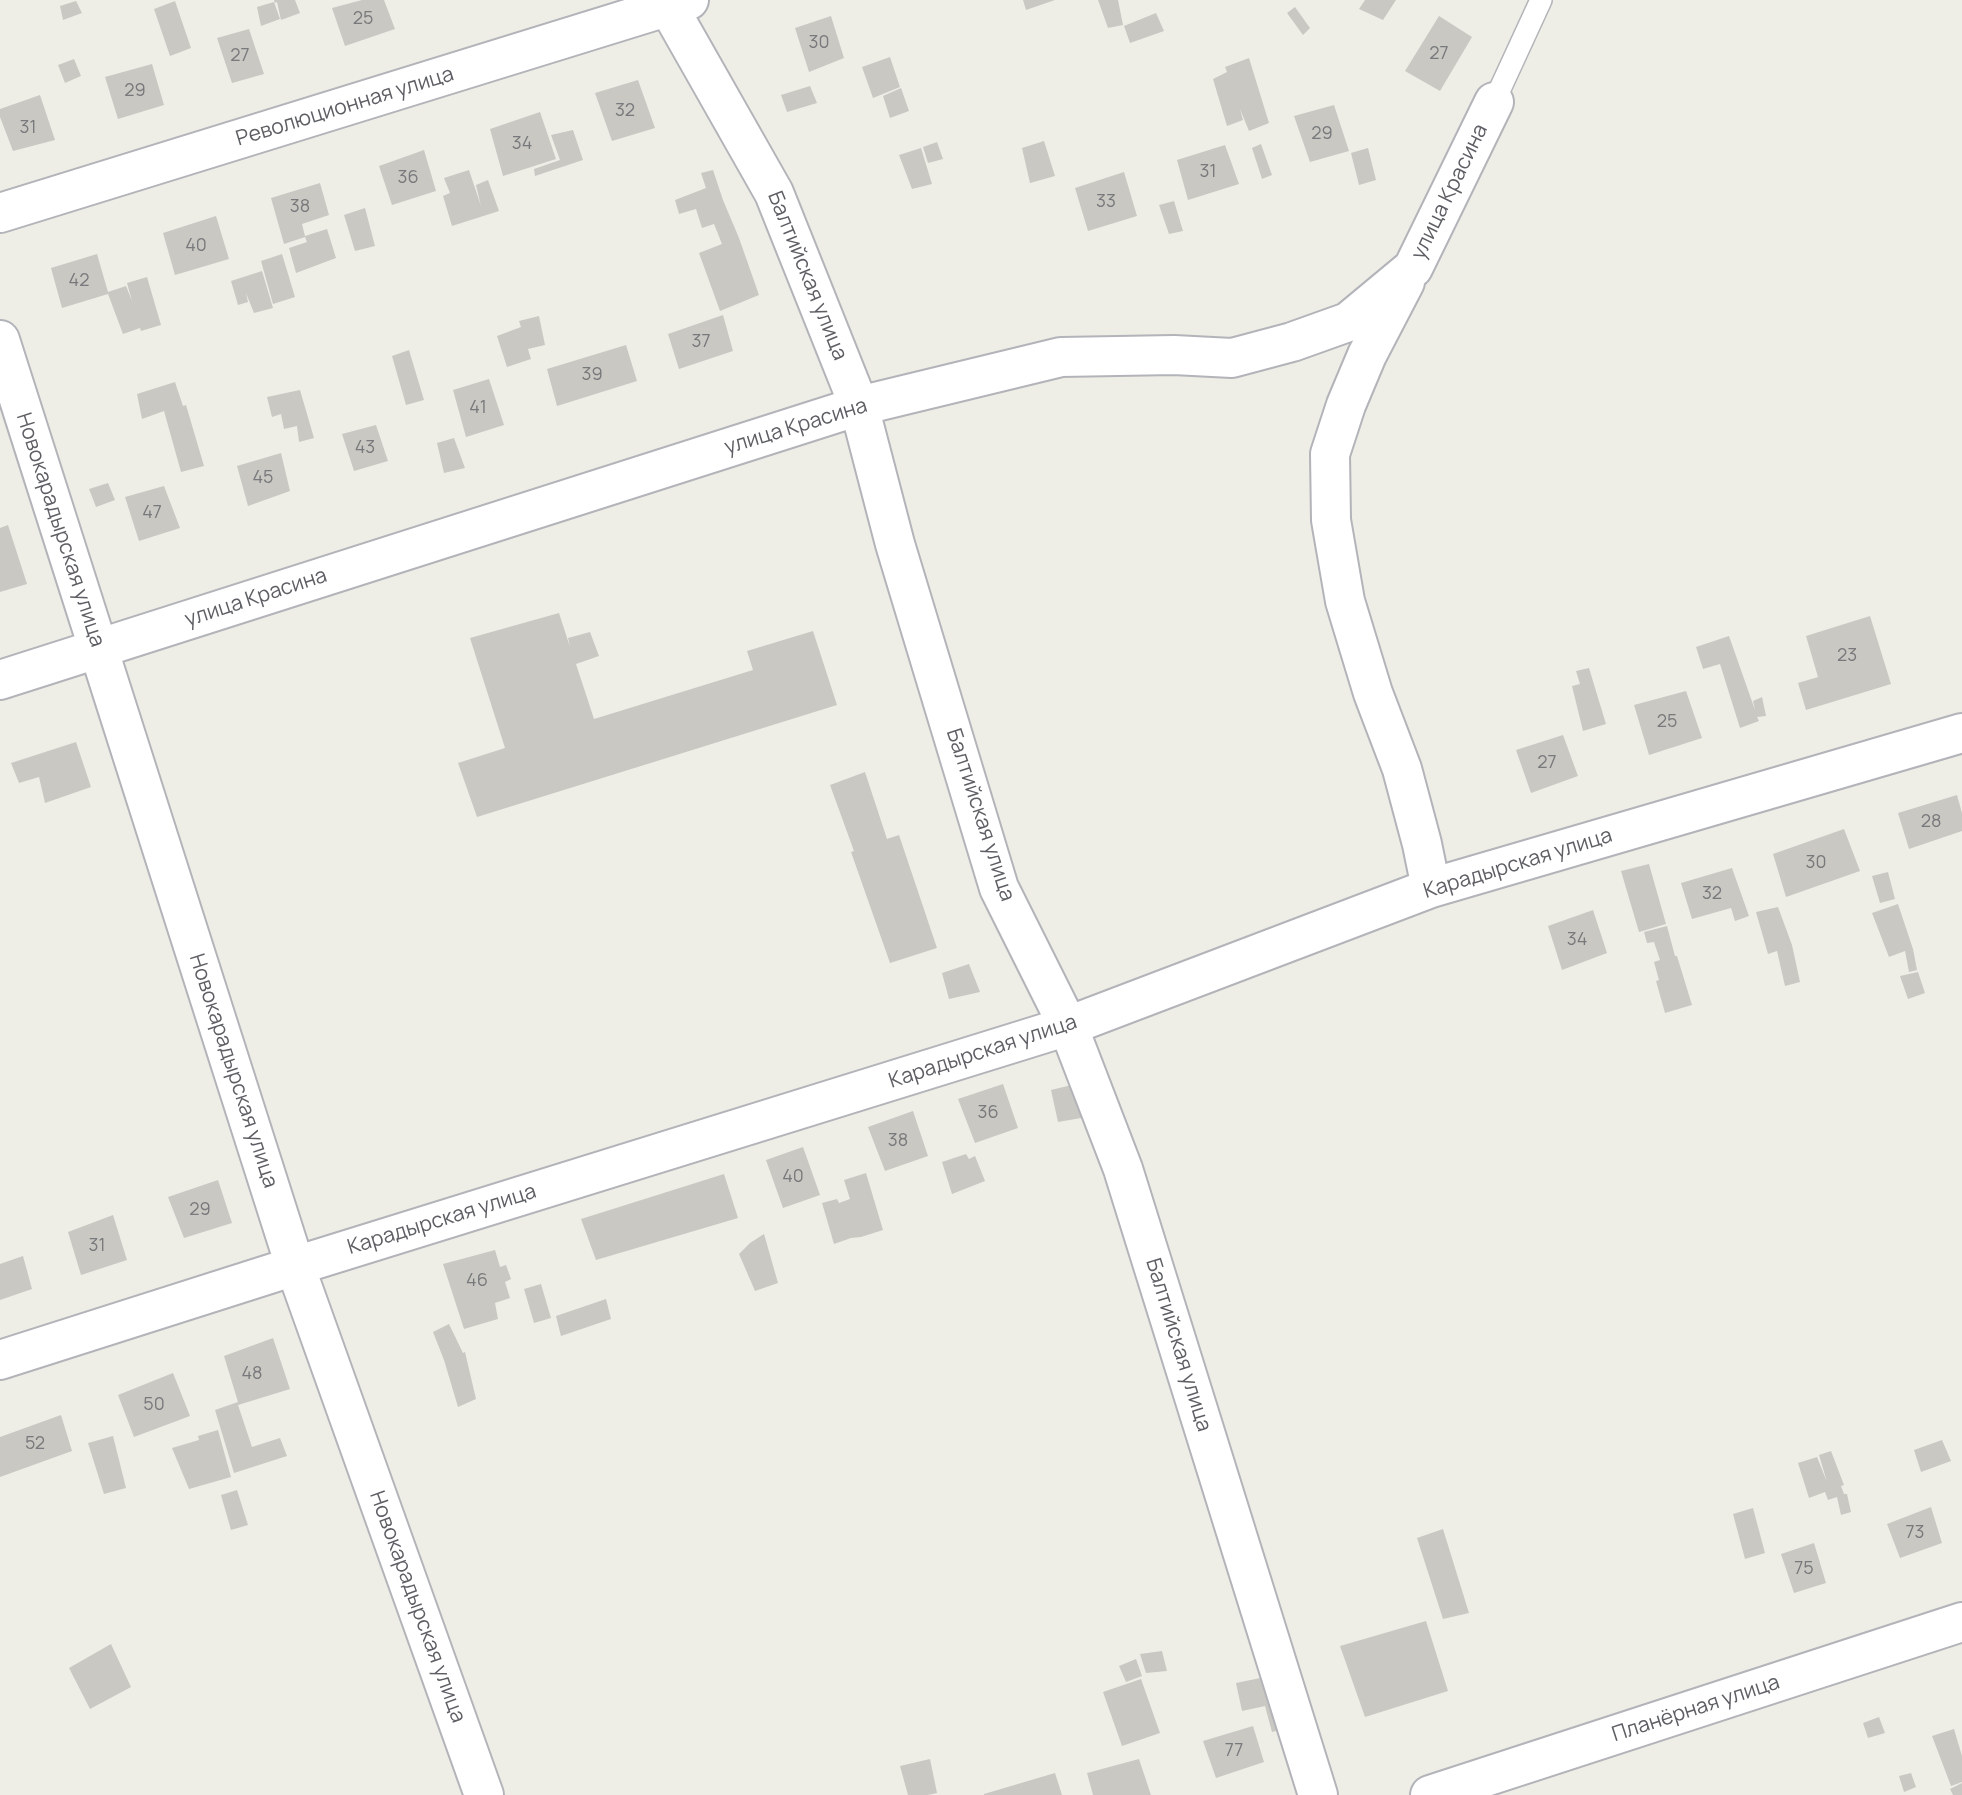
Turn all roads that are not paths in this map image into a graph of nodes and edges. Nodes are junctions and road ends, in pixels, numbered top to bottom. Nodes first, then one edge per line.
1 (1541, 0) edge
2 (673, 3) edge
3 (1494, 102) joint
4 (0, 213) edge
5 (1413, 268) junction
6 (0, 340) edge
7 (859, 406) junction
8 (98, 648) junction
9 (0, 680) edge
10 (1962, 733) edge
11 (1431, 888) junction
12 (1068, 1026) junction
13 (295, 1266) junction
14 (0, 1360) edge
15 (1962, 1622) edge
16 (484, 1795) edge
17 (1318, 1795) edge
18 (1430, 1795) edge

1 - 3 lane
2 - 4 street, Революционная улица
2 - 7 street, Балтийская улица
3 - 5 street, улица Красина
5 - 7 street, улица Красина
5 - 11 street
6 - 8 street, Новокарадырская улица
7 - 8 street, улица Красина
7 - 12 street, Балтийская улица
8 - 9 street, улица Красина
8 - 13 street, Новокарадырская улица
10 - 11 street, Карадырская улица
11 - 12 street, Карадырская улица
12 - 13 street, Карадырская улица
12 - 17 street, Балтийская улица
13 - 14 street, Карадырская улица
13 - 16 street, Новокарадырская улица
15 - 18 street, Планёрная улица

